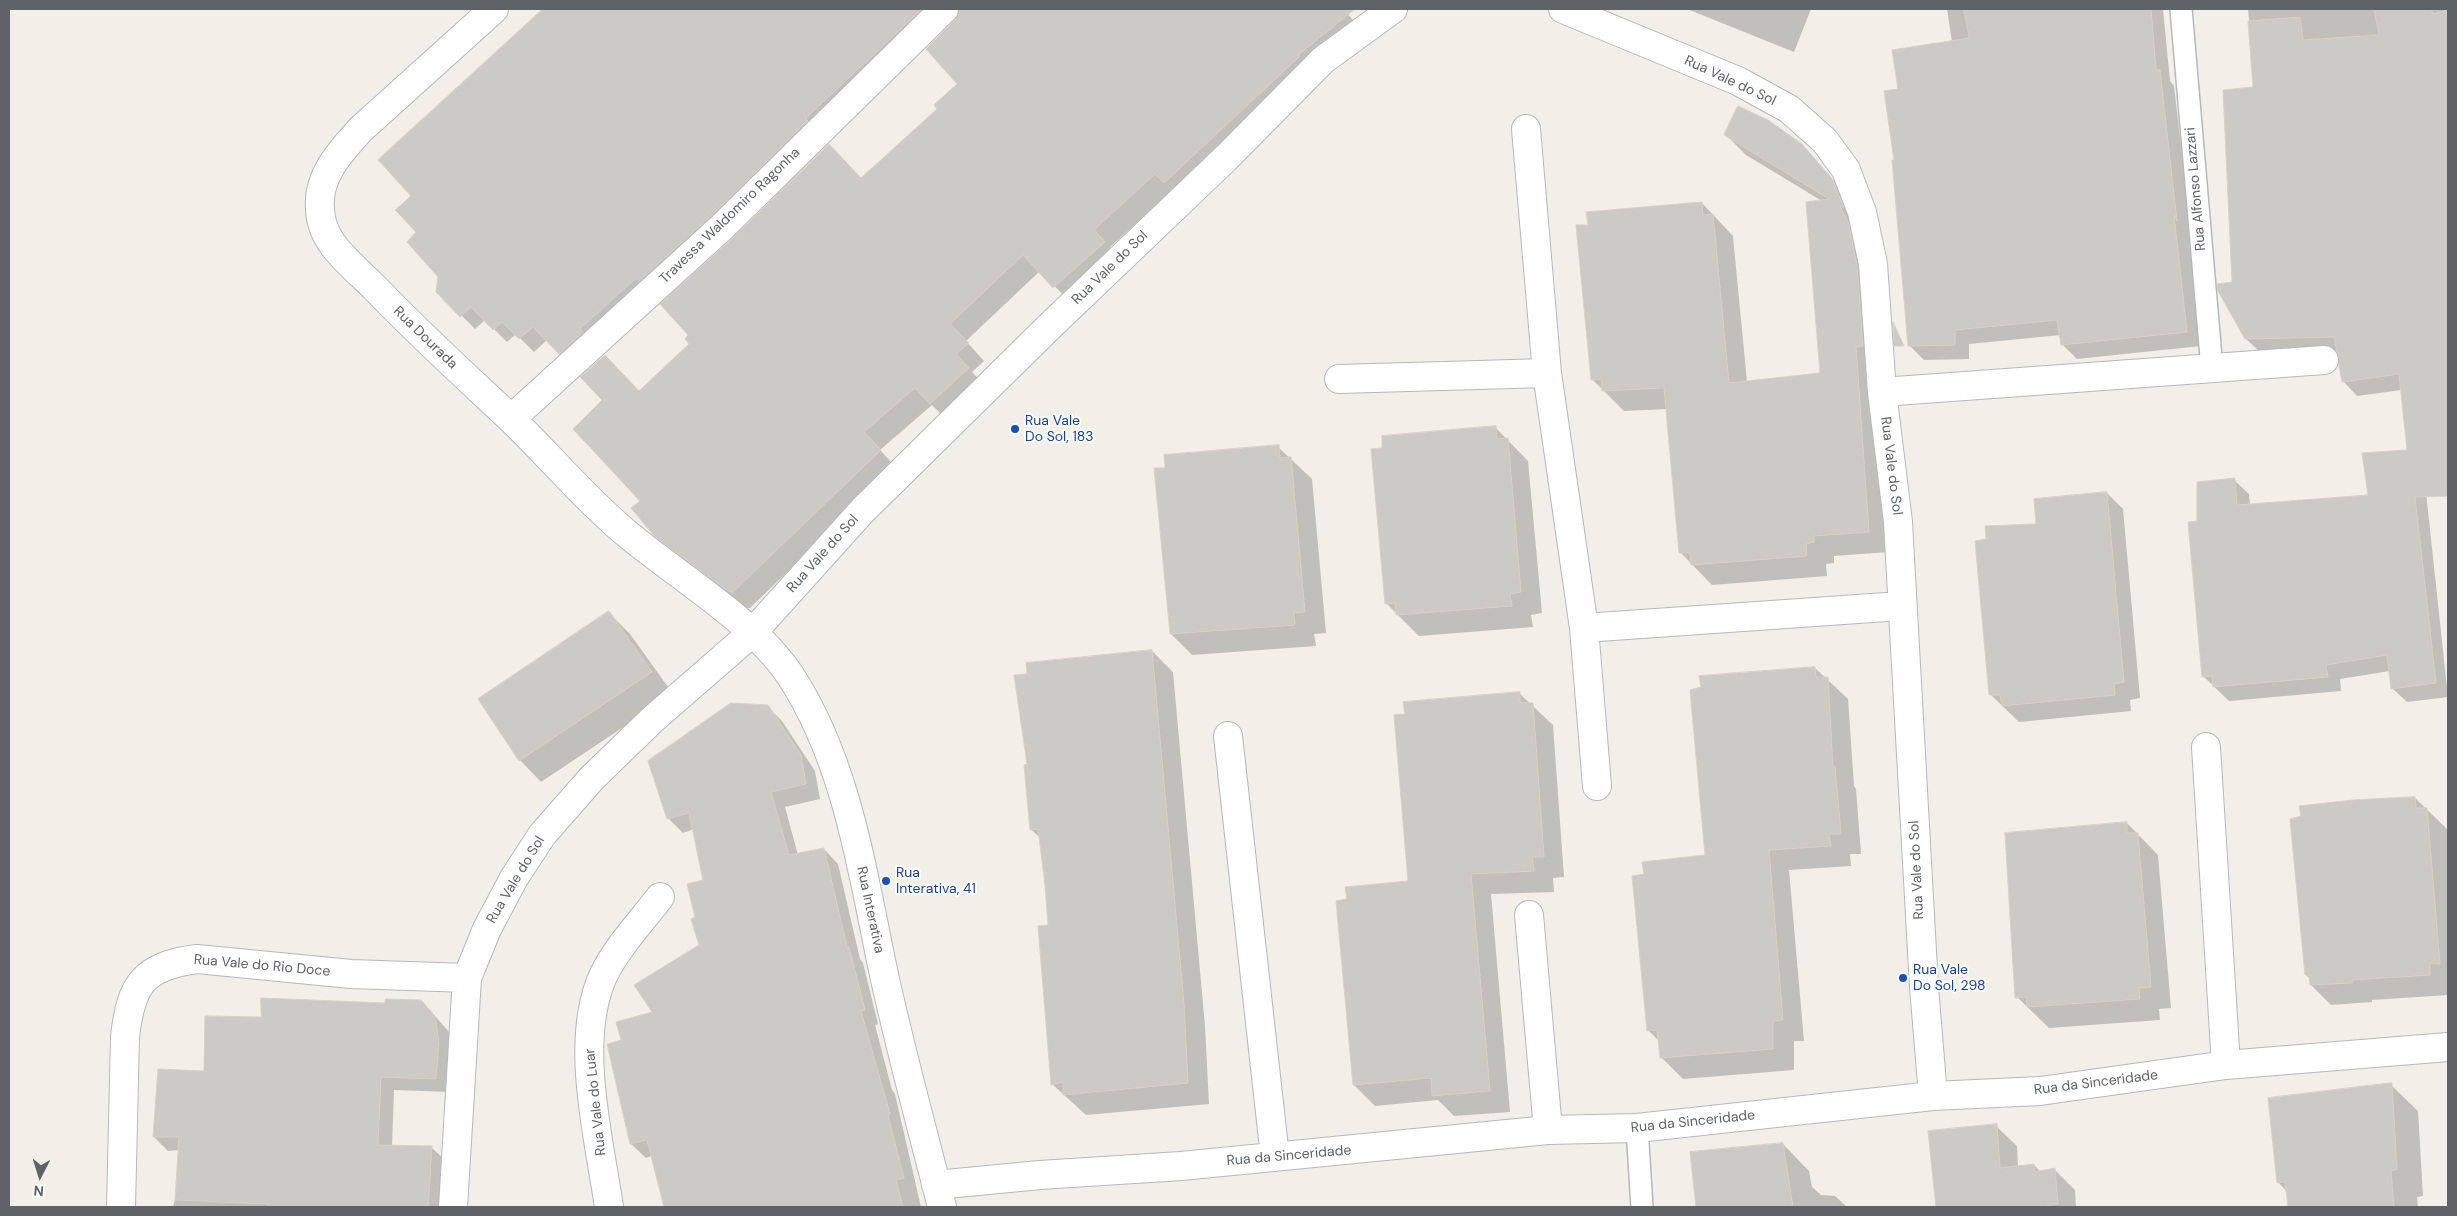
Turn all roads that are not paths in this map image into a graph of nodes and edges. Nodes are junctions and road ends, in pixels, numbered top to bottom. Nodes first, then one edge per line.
1 (494, 9) edge
2 (944, 9) edge
3 (1393, 9) edge
4 (1563, 9) edge
5 (2181, 9) edge
6 (1526, 129) dead end
7 (2324, 360) dead end
8 (2212, 369) junction
9 (1548, 373) junction
10 (1339, 379) dead end
11 (1882, 392) junction
12 (511, 419) junction
13 (1901, 606) junction
14 (1584, 628) junction
15 (753, 632) junction
16 (1228, 736) dead end
17 (2206, 747) dead end
18 (1597, 786) dead end
19 (660, 897) dead end
20 (1529, 915) dead end
21 (467, 978) junction
22 (2448, 1046) edge
23 (2226, 1065) junction
24 (1933, 1096) junction
25 (1637, 1128) junction
26 (1548, 1130) junction
27 (1275, 1157) junction
28 (939, 1196) edge
29 (121, 1207) edge
30 (453, 1207) edge
31 (609, 1207) edge
32 (1642, 1207) edge

1 - 12 street, Rua Dourada
2 - 12 street, Travessa Waldomiro Ragonha
3 - 15 street, Rua Vale do Sol
4 - 11 street, Rua Vale do Sol
5 - 8 lane, Rua Alfonso Lazzari
6 - 9 street
7 - 8 street
8 - 11 street
9 - 10 street
9 - 14 street
11 - 13 street, Rua Vale do Sol
12 - 15 street, Rua Dourada
13 - 14 street
13 - 24 street, Rua Vale do Sol
14 - 18 street
15 - 21 street, Rua Vale do Sol
15 - 28 street, Rua Interativa
16 - 27 street
17 - 23 street
19 - 31 street, Rua Vale do Luar
20 - 26 street
21 - 29 street, Rua Vale do Rio Doce
21 - 30 street, Rua Vale do Sol
22 - 23 street, Rua da Sinceridade
23 - 24 street, Rua da Sinceridade
24 - 25 street, Rua da Sinceridade
25 - 26 street, Rua da Sinceridade
25 - 32 lane
26 - 27 street, Rua da Sinceridade
27 - 28 street, Rua da Sinceridade

